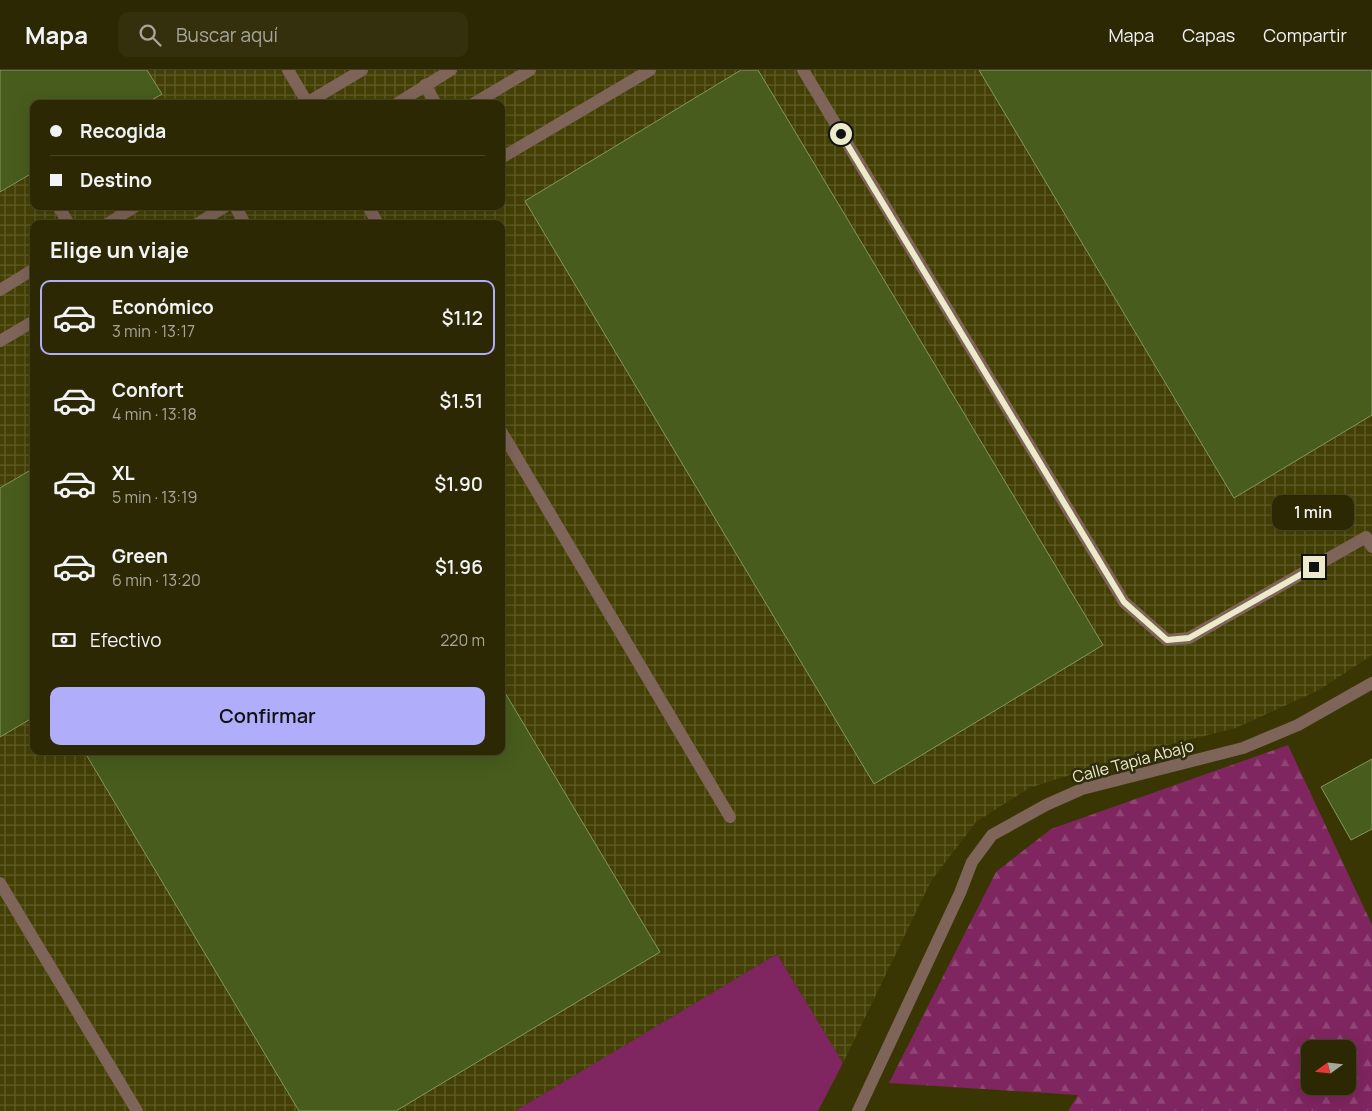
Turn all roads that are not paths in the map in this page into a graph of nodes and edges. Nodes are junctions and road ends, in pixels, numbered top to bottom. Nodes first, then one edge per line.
1 (288, 70) edge
2 (362, 70) edge
3 (451, 70) edge
4 (530, 70) edge
5 (650, 70) edge
6 (803, 70) edge
7 (426, 85) junction
8 (305, 100) edge
9 (312, 100) edge
10 (402, 100) edge
11 (434, 100) edge
12 (480, 100) edge
13 (505, 156) edge
14 (130, 210) edge
15 (220, 210) edge
16 (113, 220) edge
17 (203, 220) edge
18 (30, 271) edge
19 (0, 290) edge
20 (30, 323) edge
21 (0, 341) edge
22 (505, 438) edge
23 (1372, 548) edge
24 (1372, 683) edge
25 (730, 817) dead end
26 (0, 883) edge
27 (137, 1111) edge
28 (858, 1111) edge

1 - 8 street
2 - 9 street
3 - 7 street
4 - 12 street
5 - 13 street
6 - 23 street
7 - 10 street
7 - 11 street
14 - 16 street
15 - 17 street
18 - 19 street
20 - 21 street
22 - 25 street
24 - 28 street, Calle Tapia Abajo
26 - 27 street

